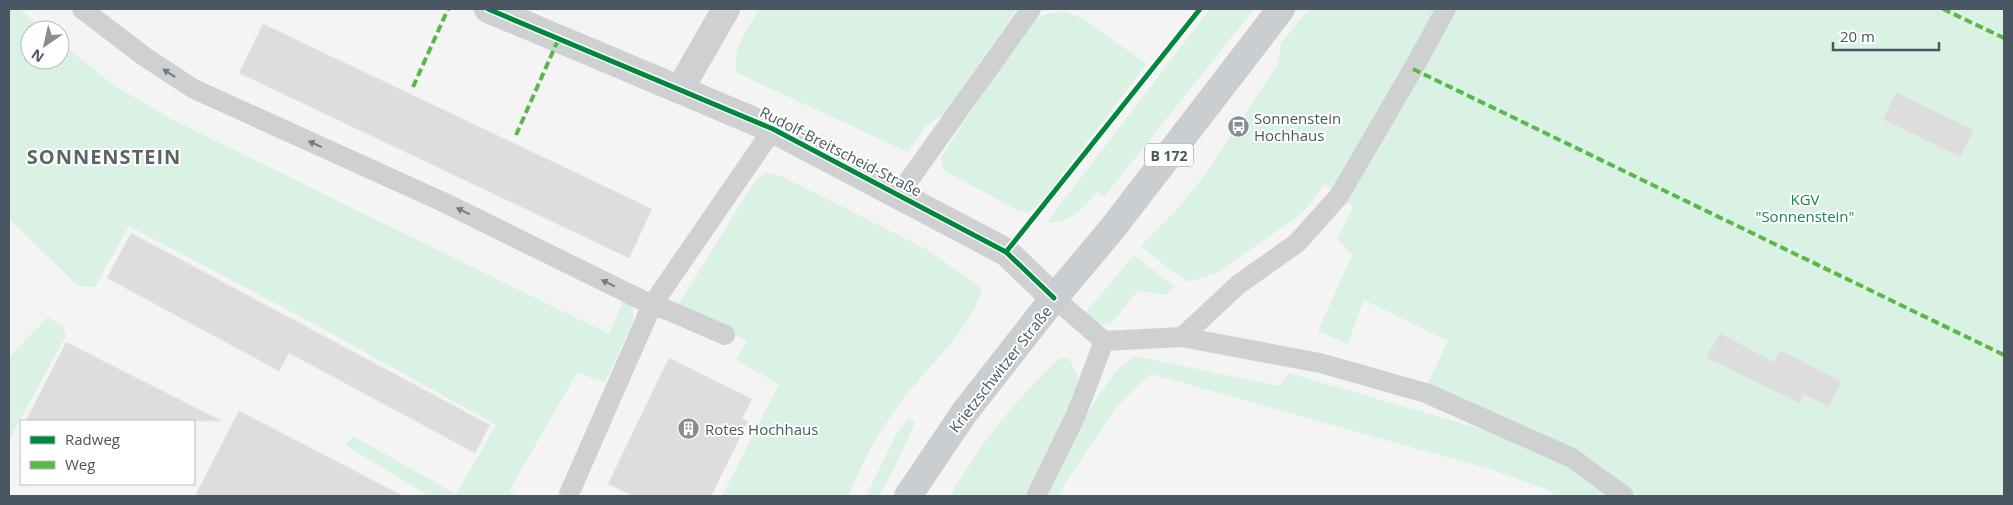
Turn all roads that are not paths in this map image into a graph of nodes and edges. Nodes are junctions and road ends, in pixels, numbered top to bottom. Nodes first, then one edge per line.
1 (82, 9) edge
2 (488, 9) edge
3 (726, 9) edge
4 (1031, 9) edge
5 (1281, 9) edge
6 (1446, 9) edge
7 (680, 89) junction
8 (773, 129) junction
9 (899, 194) junction
10 (1054, 298) junction
11 (652, 305) junction
12 (725, 336) dead end
13 (1182, 337) junction
14 (1104, 341) junction
15 (569, 494) dead end
16 (908, 496) edge
17 (1036, 496) edge
18 (1624, 496) edge

11 -> 1 lane
2 - 7 street, Rudolf-Breitscheid-Straße
3 - 7 street
4 - 9 lane
5 - 10 main road, Krietzschwitzer Straße / B 172
6 - 13 lane
7 - 8 street, Rudolf-Breitscheid-Straße
8 - 9 street, Rudolf-Breitscheid-Straße
8 - 11 lane
9 - 10 street, Rudolf-Breitscheid-Straße
10 - 14 lane
10 - 16 main road, Krietzschwitzer Straße / B 172
11 - 12 lane
11 - 15 lane
13 - 14 lane
13 - 18 lane
14 - 17 lane

